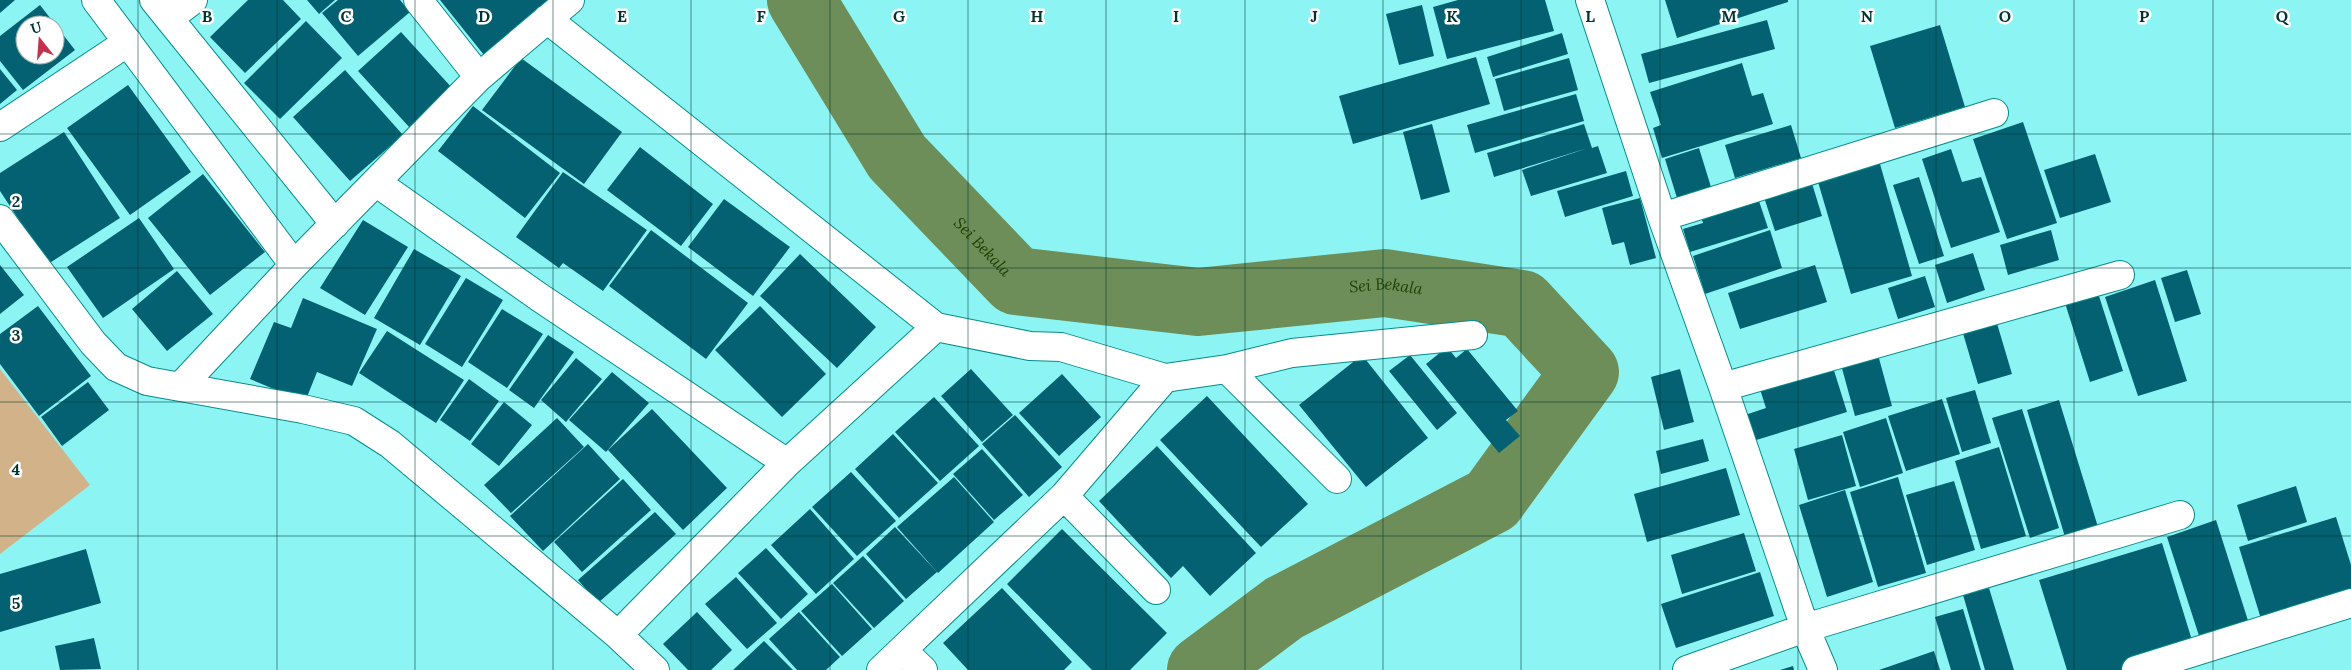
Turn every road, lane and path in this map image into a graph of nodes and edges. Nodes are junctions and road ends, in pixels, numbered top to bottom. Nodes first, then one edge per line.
1 (96, 0) edge
2 (193, 0) edge
3 (418, 0) edge
4 (570, 0) edge
5 (1590, 0) edge
6 (162, 9) edge
7 (547, 19) junction
8 (128, 42) junction
9 (479, 77) junction
10 (1994, 113) dead end
11 (0, 127) edge
12 (377, 183) junction
13 (1662, 218) junction
14 (0, 219) edge
15 (335, 224) junction
16 (294, 264) junction
17 (2120, 275) dead end
18 (936, 327) junction
19 (1473, 335) dead end
20 (1227, 369) junction
21 (1165, 378) junction
22 (181, 386) junction
23 (1723, 387) junction
24 (787, 463) junction
25 (1337, 479) dead end
26 (1064, 496) junction
27 (2180, 515) dead end
28 (1156, 590) dead end
29 (2351, 603) edge
30 (1805, 628) junction
31 (618, 635) junction
32 (902, 650) junction
33 (655, 670) edge
34 (881, 670) edge
35 (923, 670) edge
36 (1687, 670) edge
37 (1823, 670) edge
38 (2136, 670) edge

1 - 8 street
2 - 6 street
3 - 9 street
4 - 7 street
5 - 13 street
6 - 15 street
7 - 9 street
7 - 18 street
8 - 11 street
8 - 16 street
9 - 12 street
10 - 13 street
12 - 15 street
12 - 24 street
13 - 23 street
14 - 22 street
15 - 16 street
16 - 22 street
17 - 23 street
18 - 21 street
18 - 24 street
19 - 20 street
20 - 21 street
20 - 25 street
21 - 26 street
22 - 31 street
23 - 30 street
24 - 31 street
26 - 28 street
26 - 32 street
27 - 30 street
29 - 38 street
30 - 36 street
30 - 37 street
31 - 33 street
32 - 34 street
32 - 35 street

